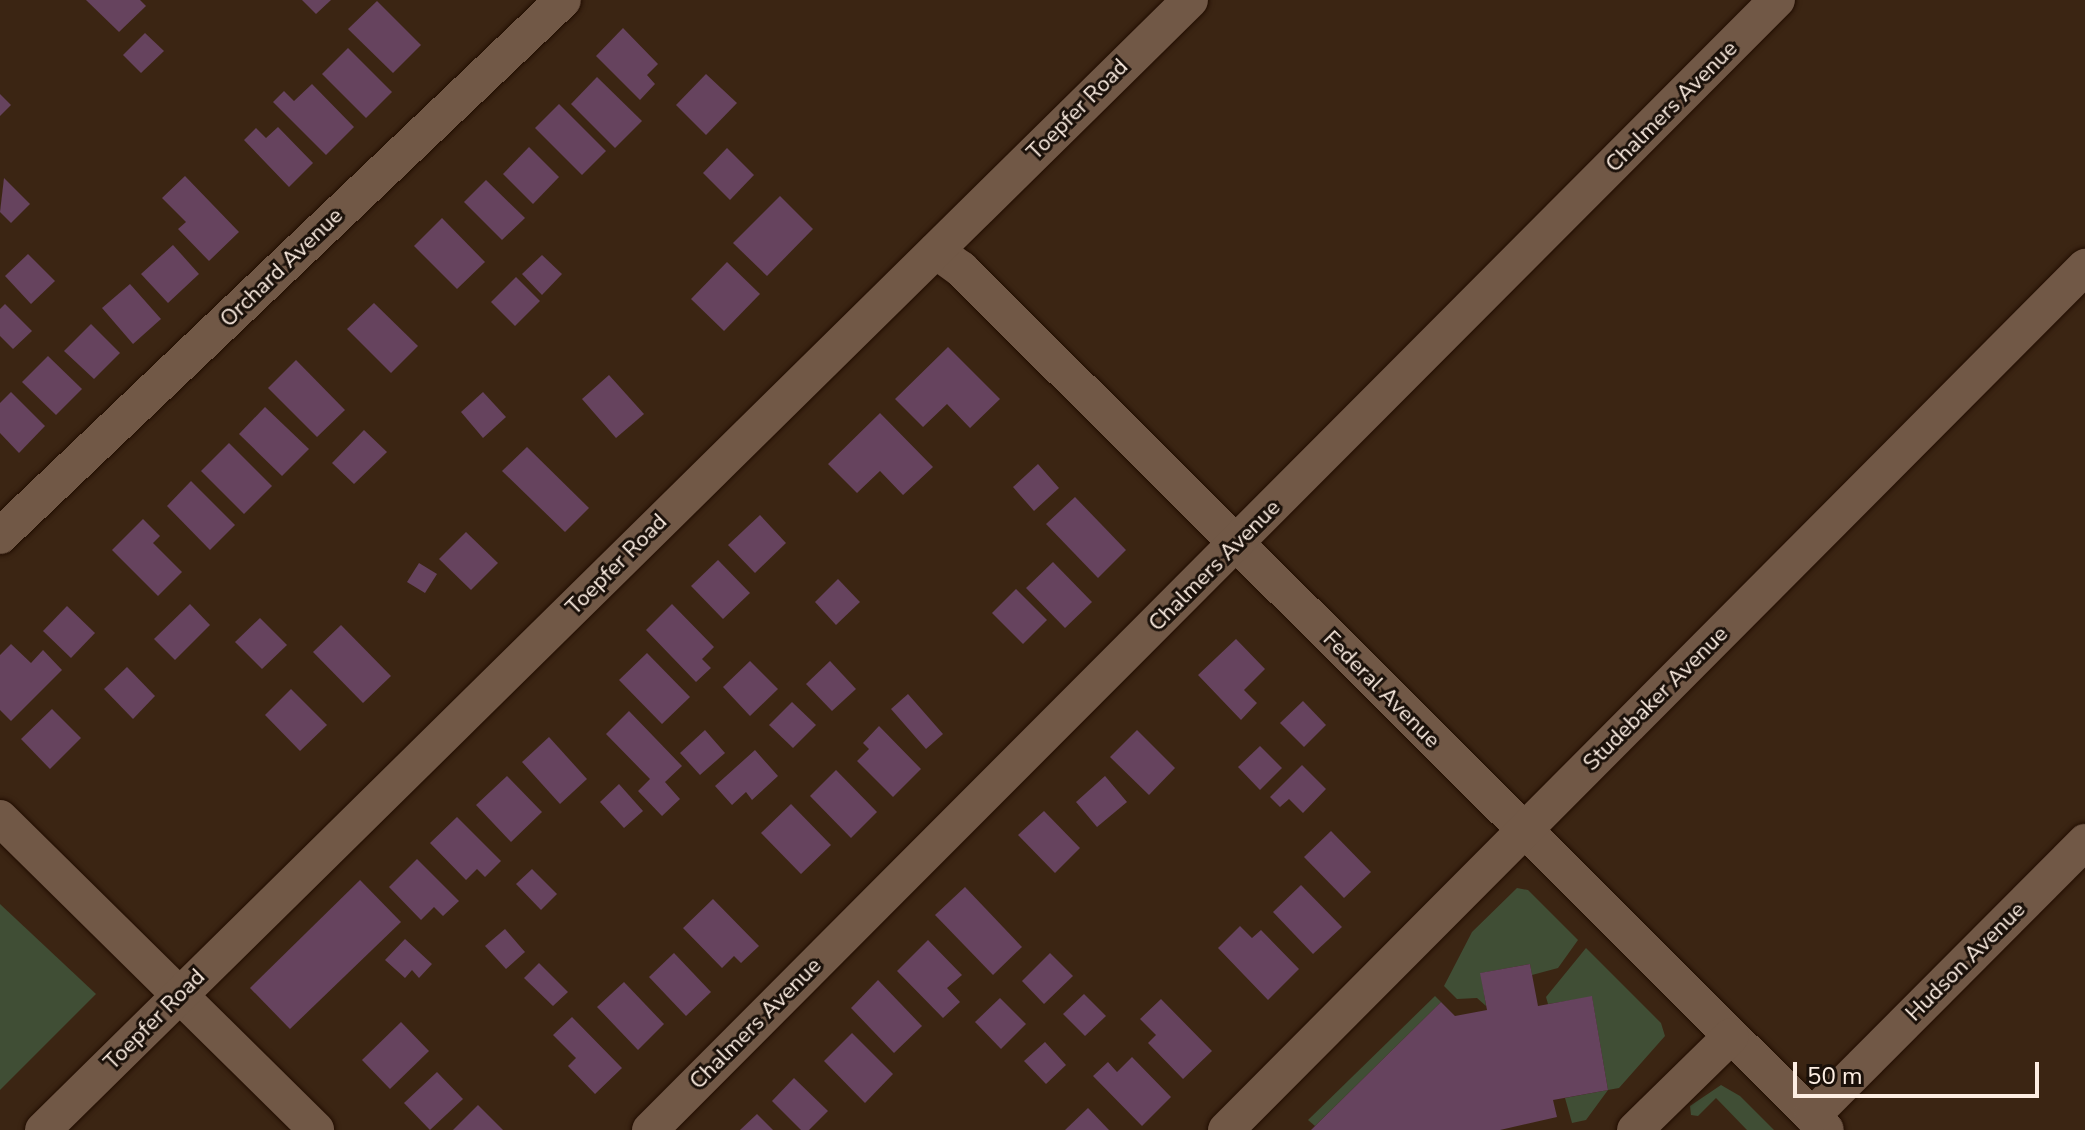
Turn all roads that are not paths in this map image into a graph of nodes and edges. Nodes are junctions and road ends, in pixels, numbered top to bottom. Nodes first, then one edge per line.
1 (563, 0) edge
2 (1190, 0) edge
3 (1777, 0) edge
4 (936, 251) junction
5 (2085, 267) edge
6 (0, 536) edge
7 (1237, 545) junction
8 (0, 818) edge
9 (1523, 832) junction
10 (2085, 842) edge
11 (181, 994) junction
12 (1731, 1036) junction
13 (1819, 1123) edge
14 (43, 1130) edge
15 (316, 1130) edge
16 (650, 1130) edge
17 (1226, 1130) edge
18 (1635, 1130) edge

1 - 6 street, Orchard Avenue
2 - 4 street, Toepfer Road
3 - 7 street, Chalmers Avenue
4 - 7 street, Federal Avenue
4 - 11 street, Toepfer Road
5 - 9 street, Studebaker Avenue
7 - 9 street, Federal Avenue
7 - 16 street, Chalmers Avenue
8 - 11 street
9 - 12 street, Federal Avenue
9 - 17 street, Studebaker Avenue
10 - 13 street, Hudson Avenue
11 - 14 street, Toepfer Road
11 - 15 street
12 - 13 street, Federal Avenue
12 - 18 street

